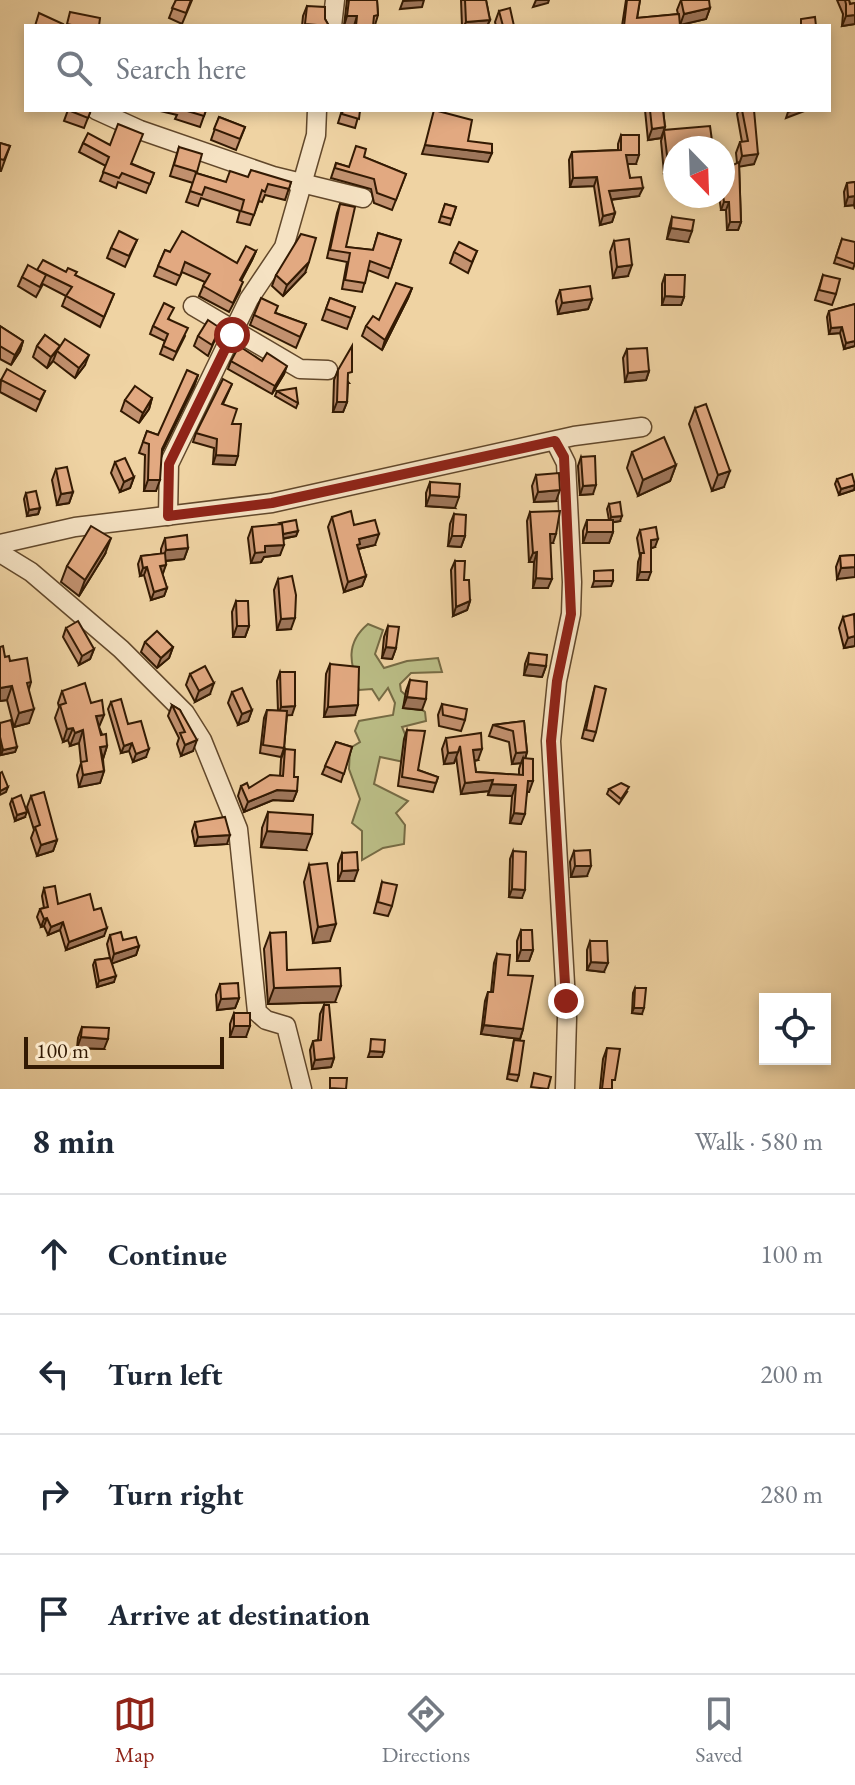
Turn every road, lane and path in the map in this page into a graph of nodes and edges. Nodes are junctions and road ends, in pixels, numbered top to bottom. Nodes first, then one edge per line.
1 (335, 0) edge
2 (332, 24) edge
3 (100, 112) edge
4 (317, 112) edge
5 (302, 185) junction
6 (363, 198) dead end
7 (193, 306) dead end
8 (235, 329) junction
9 (328, 370) dead end
10 (642, 427) dead end
11 (555, 441) junction
12 (168, 516) junction
13 (0, 544) edge
14 (0, 553) edge
15 (302, 1089) edge
16 (565, 1089) edge

1 - 2 street
3 - 5 street
4 - 5 street
5 - 6 street
5 - 8 street
7 - 8 street
8 - 9 street
8 - 12 street
10 - 11 street
11 - 12 street
11 - 16 street
12 - 13 street
14 - 15 street

